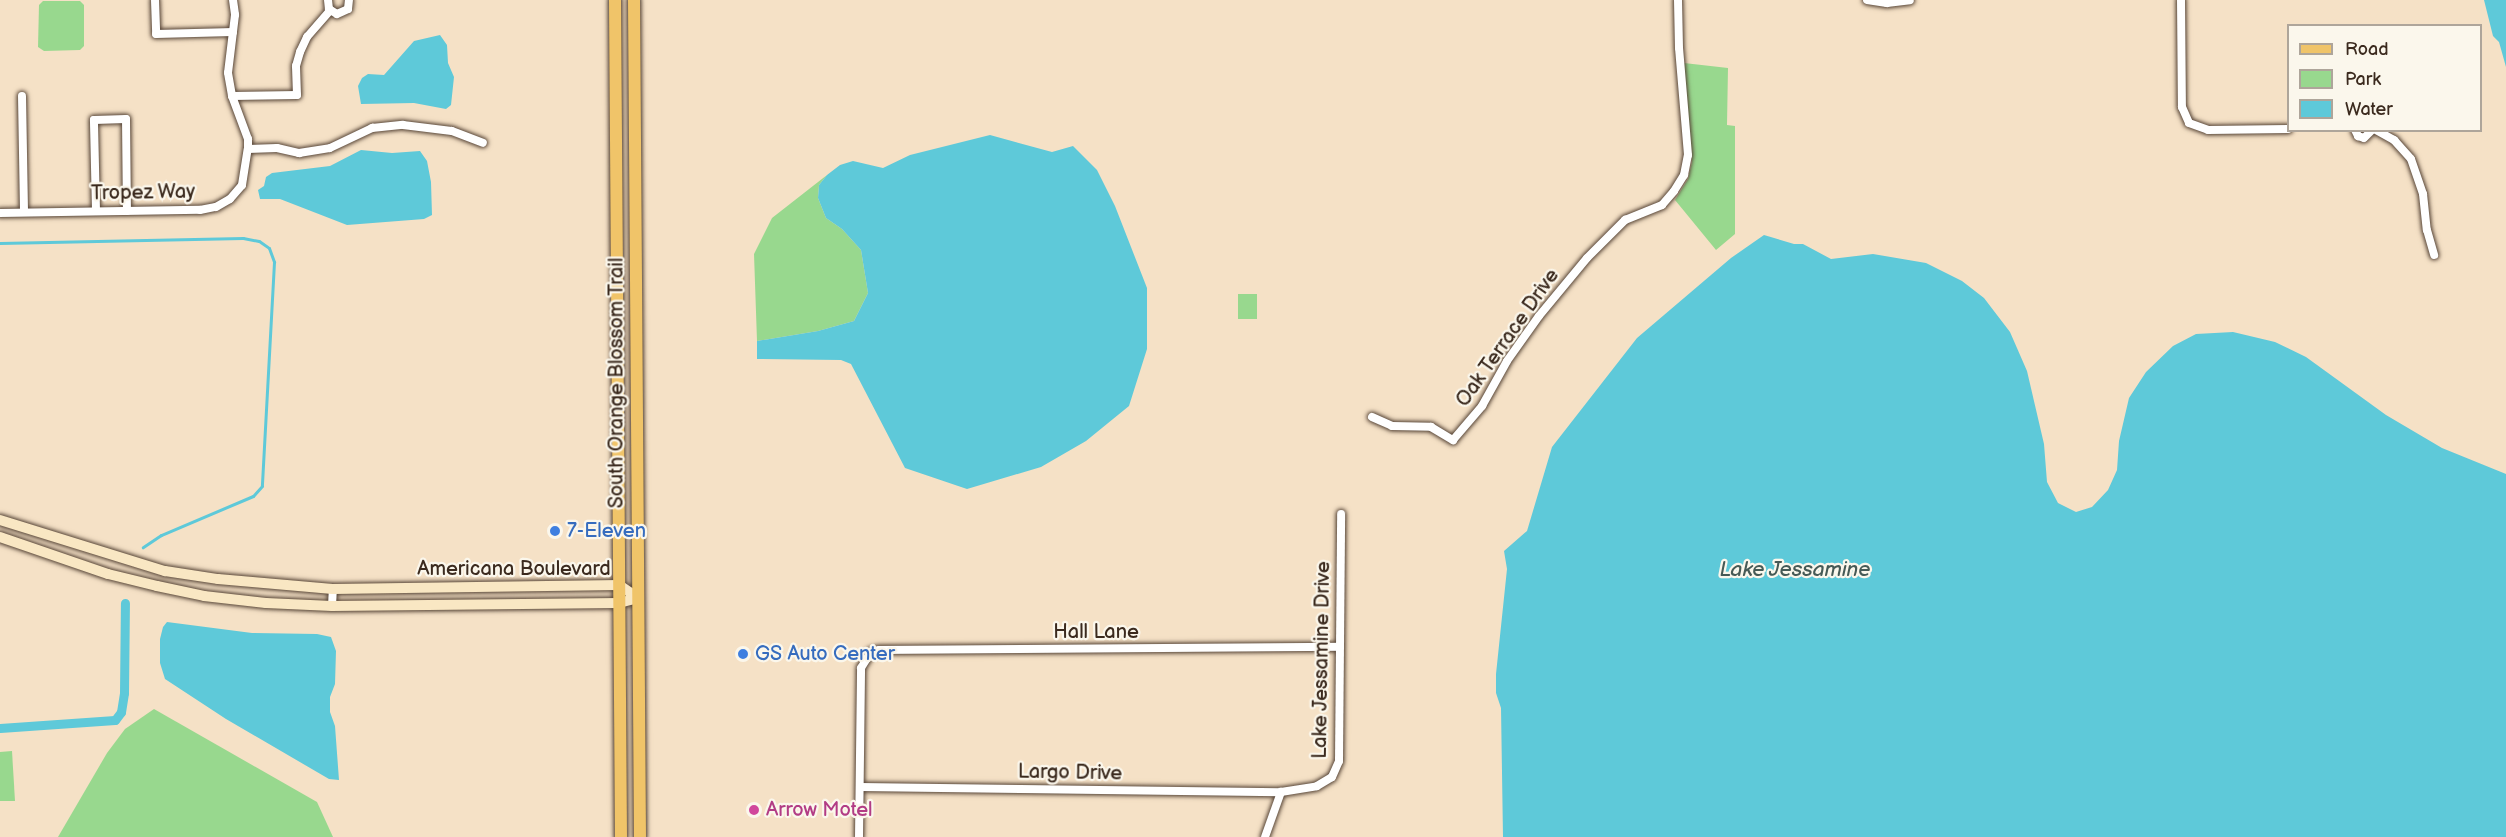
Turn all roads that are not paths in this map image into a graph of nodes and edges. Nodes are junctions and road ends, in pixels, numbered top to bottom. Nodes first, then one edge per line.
1 (155, 0) edge
2 (233, 0) edge
3 (327, 0) edge
4 (349, 0) edge
5 (615, 0) edge
6 (634, 0) edge
7 (1678, 0) edge
8 (1867, 0) edge
9 (1910, 0) edge
10 (2181, 0) edge
11 (330, 11) junction
12 (233, 32) junction
13 (22, 96) dead end
14 (232, 96) junction
15 (2287, 129) edge
16 (2356, 132) edge
17 (2372, 132) edge
18 (2378, 132) edge
19 (616, 140) junction
20 (483, 143) dead end
21 (248, 148) junction
22 (635, 174) junction
23 (96, 211) junction
24 (127, 211) junction
25 (24, 212) junction
26 (0, 213) edge
27 (2434, 255) dead end
28 (1372, 417) dead end
29 (1341, 514) dead end
30 (0, 520) edge
31 (0, 537) edge
32 (619, 585) junction
33 (453, 586) junction
34 (333, 589) junction
35 (638, 598) junction
36 (619, 603) junction
37 (453, 605) junction
38 (332, 606) junction
39 (1340, 647) junction
40 (860, 787) junction
41 (1281, 792) junction
42 (621, 837) edge
43 (639, 837) edge
44 (859, 837) edge
45 (1265, 837) edge

1 - 12 street
2 - 12 street
3 - 11 street
4 - 11 street
5 - 19 main road, South Orange Blossom Trail
6 - 22 main road, South Orange Blossom Trail
7 - 28 street, Oak Terrace Drive
8 - 9 street
10 - 15 street
11 - 14 street
12 - 14 street
13 - 25 street
14 - 21 street
16 - 17 street
18 - 27 street
19 - 22 main road
19 - 32 main road, South Orange Blossom Trail
20 - 21 street
21 - 24 street, Tropez Way
22 - 35 main road, South Orange Blossom Trail
23 - 24 street, Tropez Way
23 - 24 street
23 - 25 street, Tropez Way
25 - 26 street, Tropez Way
29 - 39 street, Lake Jessamine Drive
30 - 34 main road, Americana Boulevard
31 - 38 main road, Americana Boulevard
32 - 33 main road, Americana Boulevard
32 - 35 main road, Americana Boulevard
32 - 36 main road, South Orange Blossom Trail
33 - 34 main road, Americana Boulevard
33 - 37 street
34 - 38 street
35 - 36 main road, Americana Boulevard
35 - 43 main road, South Orange Blossom Trail
36 - 37 main road, Americana Boulevard
36 - 42 main road, South Orange Blossom Trail
37 - 38 main road, Americana Boulevard
39 - 40 street, Hall Lane
39 - 41 street, Lake Jessamine Drive
40 - 41 street, Largo Drive
40 - 44 street
41 - 45 street

